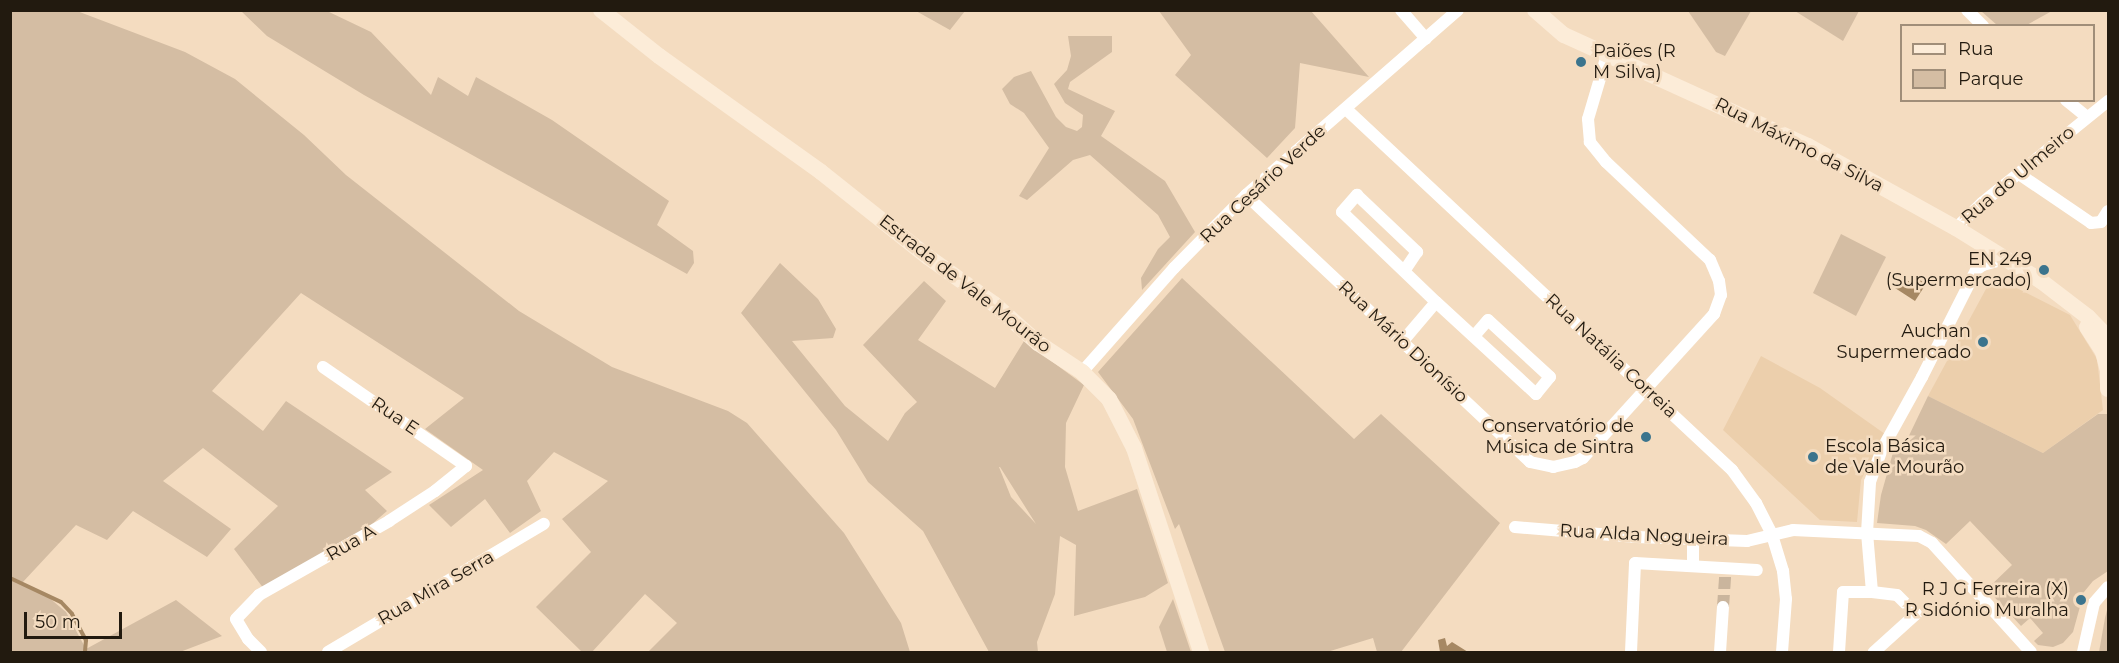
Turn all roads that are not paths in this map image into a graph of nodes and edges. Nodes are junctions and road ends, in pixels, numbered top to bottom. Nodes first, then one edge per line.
1 (601, 10) edge
2 (1401, 10) edge
3 (1458, 10) edge
4 (1535, 10) edge
5 (1967, 10) edge
6 (1981, 24) edge
7 (1426, 39) junction
8 (1606, 55) junction
9 (2109, 101) edge
10 (2068, 102) edge
11 (1346, 109) junction
12 (2086, 117) junction
13 (2019, 174) junction
14 (1246, 195) junction
15 (2108, 212) edge
16 (1956, 228) junction
17 (2007, 258) junction
18 (1404, 271) junction
19 (2057, 292) junction
20 (1436, 302) junction
21 (1474, 336) junction
22 (2109, 338) edge
23 (1402, 342) junction
24 (323, 368) dead end
25 (2108, 371) edge
26 (1082, 372) junction
27 (1645, 388) junction
28 (2109, 389) edge
29 (466, 466) joint
30 (544, 524) dead end
31 (1515, 527) dead end
32 (1867, 533) junction
33 (1772, 535) junction
34 (1693, 539) junction
35 (1693, 566) junction
36 (1757, 570) dead end
37 (2109, 587) edge
38 (1872, 592) junction
39 (1723, 607) tunnel mouth
40 (2031, 651) edge
41 (261, 652) edge
42 (328, 652) edge
43 (1201, 652) edge
44 (1631, 652) edge
45 (1720, 652) edge
46 (1782, 652) edge
47 (1839, 652) edge
48 (1874, 652) edge
49 (2083, 652) edge

1 - 26 street, Estrada de Vale Mourão
2 - 7 street
3 - 7 street, Rua Cesário Verde
4 - 8 street, Rua Máximo da Silva
5 - 6 street
7 - 11 street, Rua Cesário Verde
8 - 16 street, Rua Máximo da Silva
8 - 27 street, Rua Mário Dionísio
9 - 12 street, Rua do Ulmeiro
10 - 12 street
11 - 14 street, Rua Cesário Verde
11 - 27 street, Rua Natália Correia
12 - 13 street, Rua do Ulmeiro
13 - 15 street
13 - 16 street, Rua do Ulmeiro
14 - 23 street, Rua Mário Dionísio
14 - 26 street, Rua Cesário Verde
16 - 17 street, Rua Máximo da Silva
17 - 19 street, Rua Máximo da Silva
17 - 32 street
18 - 18 street
18 - 20 street
19 - 22 street, Rua Máximo da Silva
19 - 25 street, Rua Máximo da Silva
20 - 21 street
20 - 23 street
21 - 21 street
23 - 27 street, Rua Mário Dionísio
24 - 29 street, Rua E
25 - 28 street, Rua Máximo da Silva
26 - 43 street, Estrada de Vale Mourão
27 - 33 street, Rua Natália Correia
29 - 41 street, Rua A
30 - 42 street, Rua Mira Serra
31 - 34 street, Rua Alda Nogueira
32 - 33 street, Rua Alda Nogueira
32 - 38 street
32 - 40 street, Rua Alda Nogueira
33 - 34 street, Rua Alda Nogueira
33 - 46 street, Rua Natália Correia
34 - 35 street
35 - 36 street
35 - 44 street
37 - 49 street
38 - 47 street
38 - 48 street
39 - 45 street

